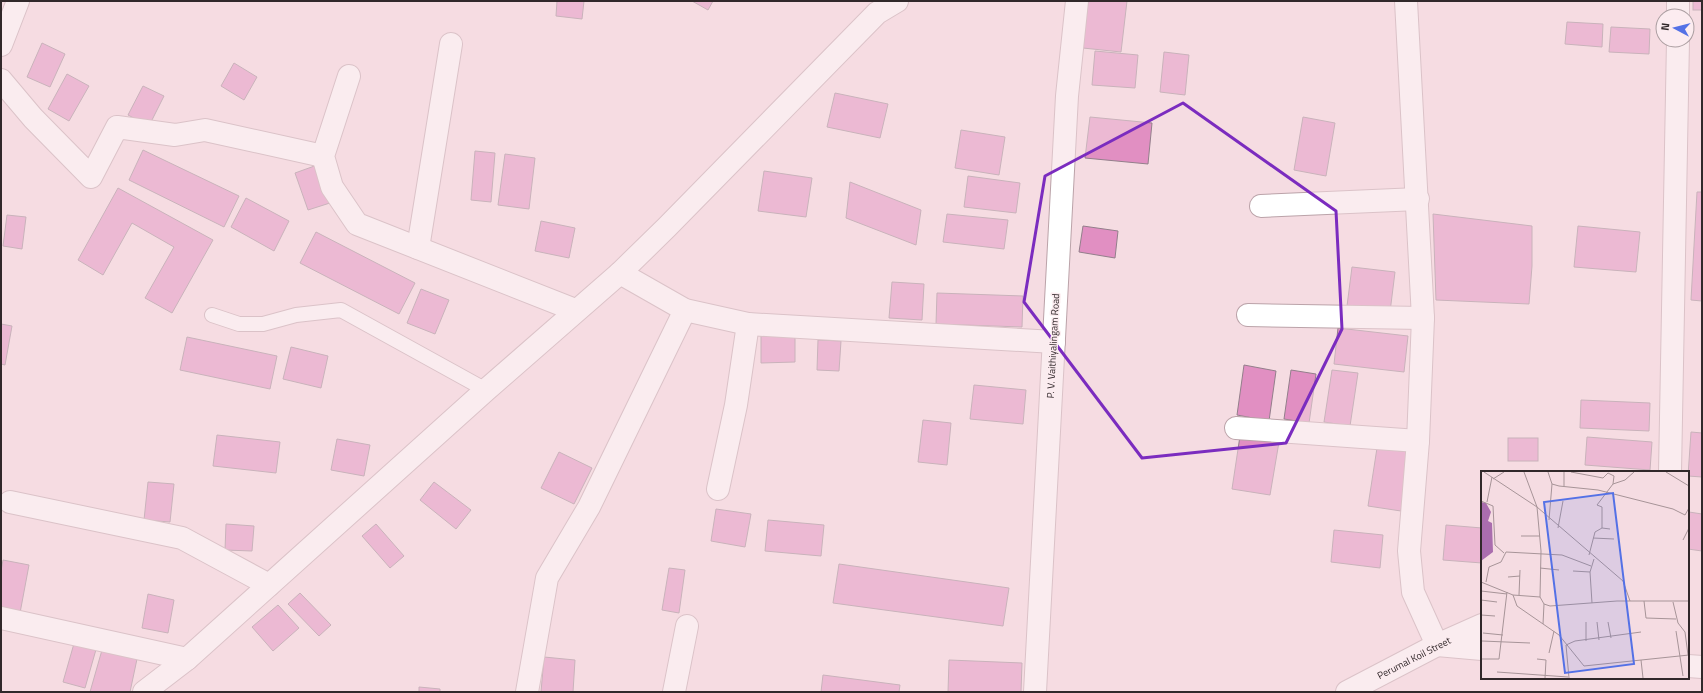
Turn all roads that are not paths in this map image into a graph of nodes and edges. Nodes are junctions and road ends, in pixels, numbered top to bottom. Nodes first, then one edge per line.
1 (18, 1) edge
2 (897, 1) edge
3 (1077, 1) edge
4 (1406, 1) edge
5 (451, 44) dead end
6 (1, 45) edge
7 (1678, 48) edge
8 (349, 76) dead end
9 (1, 80) edge
10 (323, 156) junction
11 (1418, 199) junction
12 (1261, 206) dead end
13 (418, 248) junction
14 (620, 272) junction
15 (576, 310) junction
16 (685, 310) junction
17 (212, 315) dead end
18 (1248, 315) dead end
19 (1423, 318) junction
20 (748, 324) junction
21 (1054, 342) junction
22 (486, 390) junction
23 (1236, 428) dead end
24 (1418, 441) junction
25 (1670, 471) edge
26 (718, 489) dead end
27 (10, 502) dead end
28 (269, 585) junction
29 (1, 618) edge
30 (1481, 625) edge
31 (687, 626) dead end
32 (1437, 645) junction
33 (1481, 649) edge
34 (187, 659) junction
35 (1689, 666) edge
36 (1702, 667) edge
37 (144, 692) edge
38 (527, 692) edge
39 (674, 692) edge
40 (1035, 692) edge
41 (1347, 692) edge

1 - 6 street
2 - 14 street
3 - 21 street, P. V. Vaithiyalingam Road
4 - 11 street
5 - 13 street
7 - 25 street
8 - 10 street
9 - 10 street
10 - 13 street
11 - 12 street
11 - 19 street
13 - 15 street
14 - 15 street
14 - 16 street
15 - 22 street
16 - 20 street
16 - 38 street
17 - 22 lane
18 - 19 street
19 - 24 street
20 - 21 street
20 - 26 street
21 - 40 street, P. V. Vaithiyalingam Road
22 - 28 street
23 - 24 street
24 - 32 street
27 - 28 street
28 - 34 street
29 - 34 street
30 - 32 street, Perumal Koil Street
31 - 39 street
32 - 33 street
32 - 41 street, Perumal Koil Street
34 - 37 street
35 - 36 street

